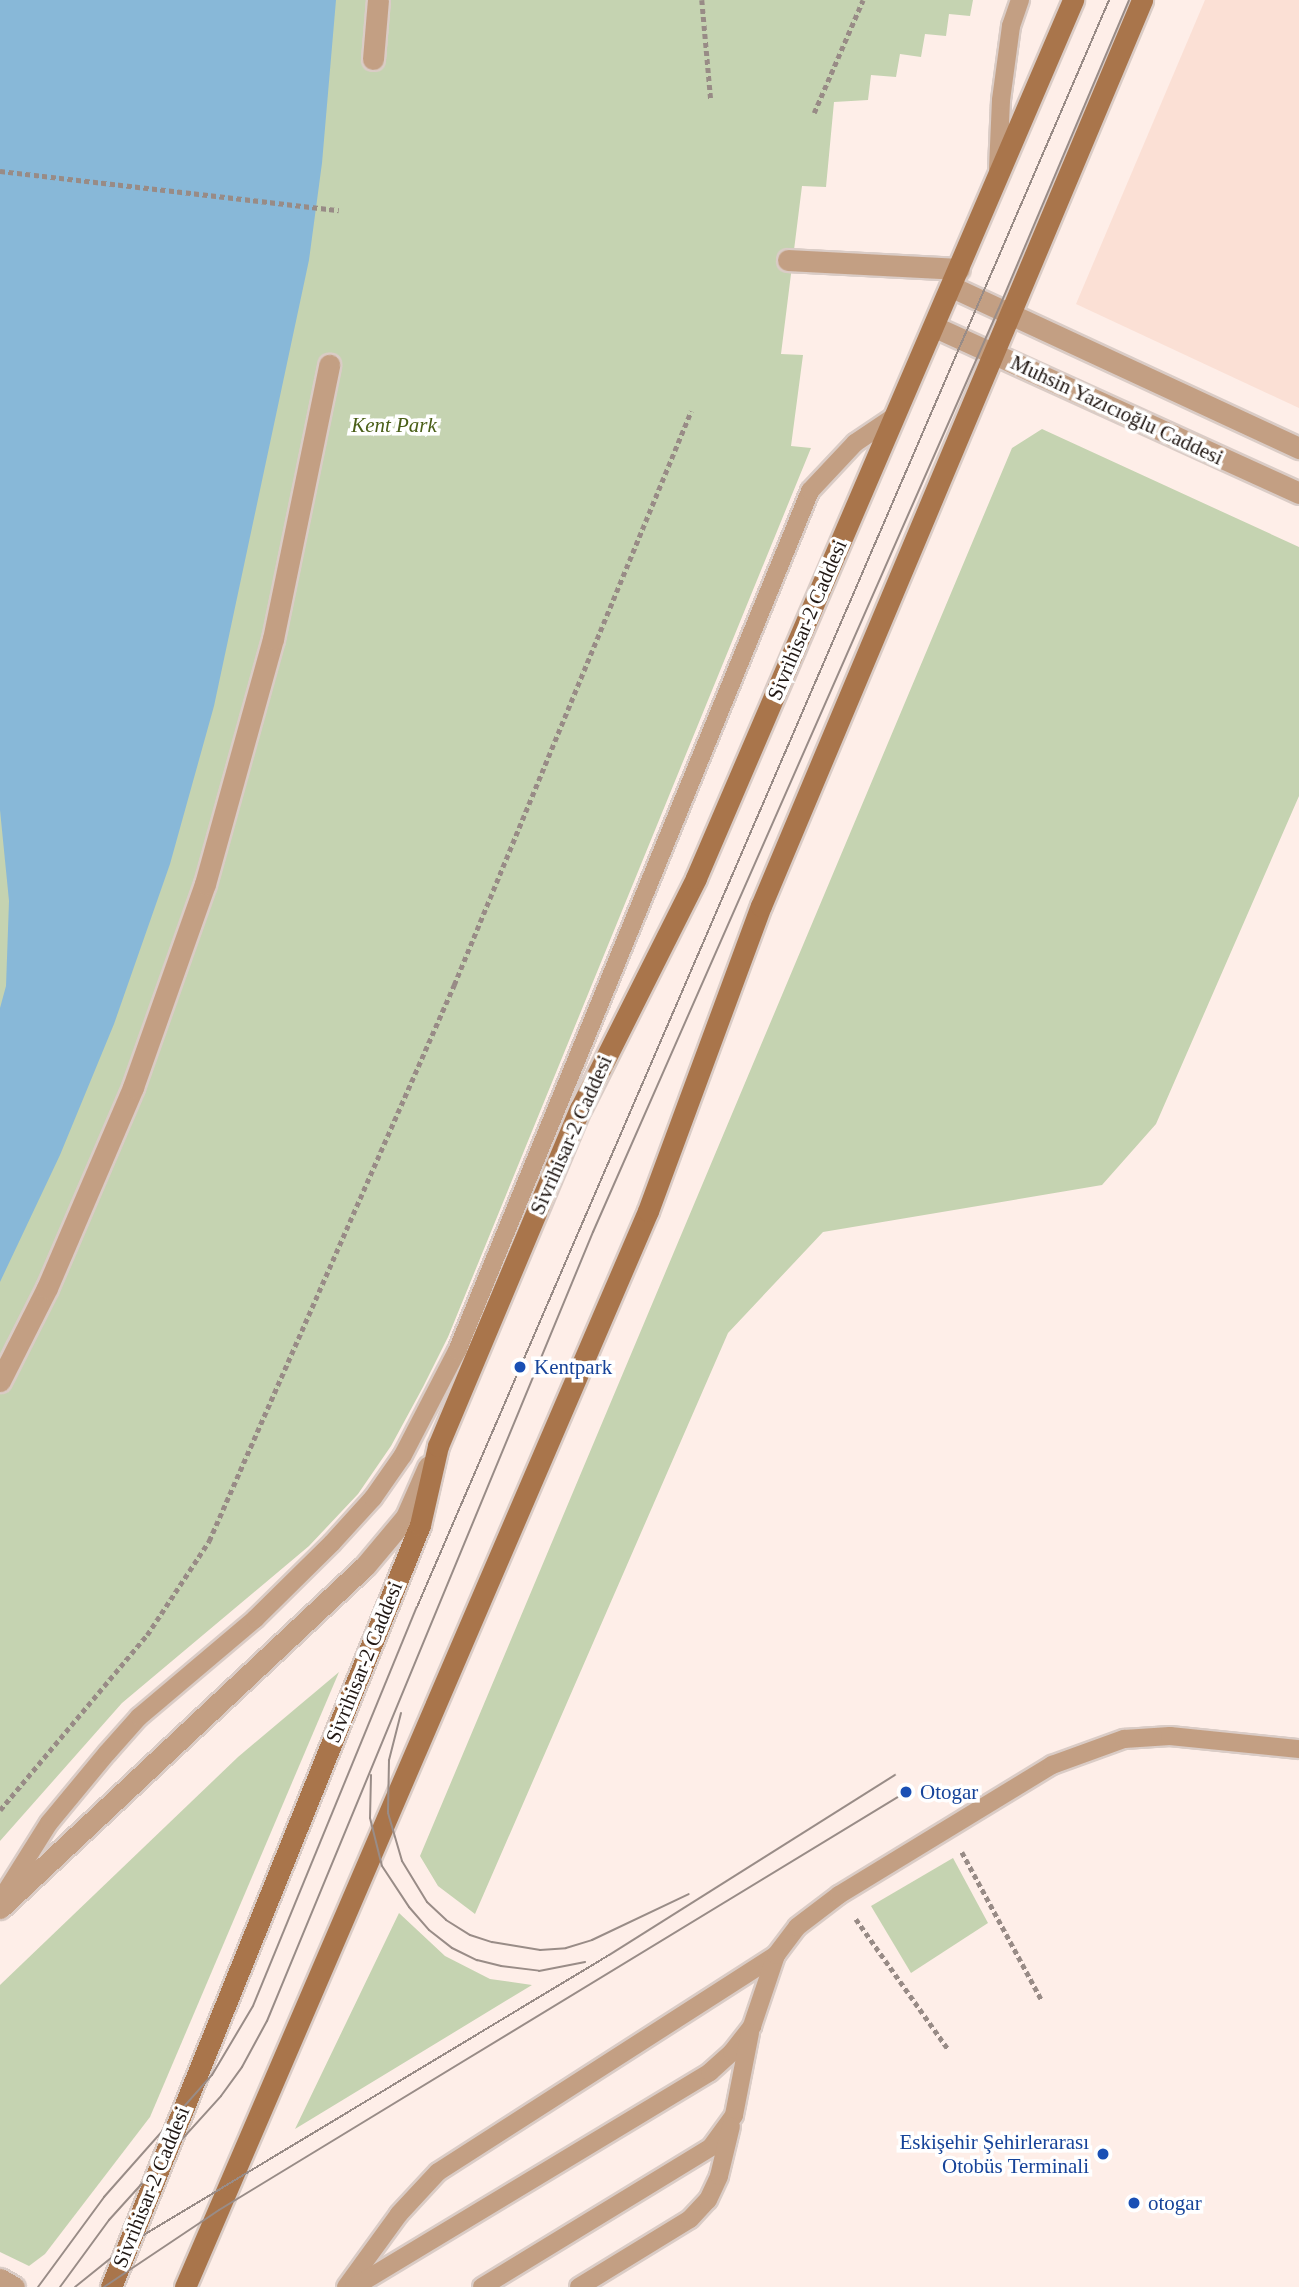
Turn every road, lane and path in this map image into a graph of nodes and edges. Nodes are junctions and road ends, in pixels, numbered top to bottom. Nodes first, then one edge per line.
1 (378, 0) edge
2 (702, 0) edge
3 (863, 0) edge
4 (1020, 0) edge
5 (1073, 0) edge
6 (1142, 0) edge
7 (373, 59) dead end
8 (711, 101) dead end
9 (814, 113) dead end
10 (0, 171) edge
11 (998, 180) junction
12 (339, 211) dead end
13 (788, 260) dead end
14 (955, 278) junction
15 (1010, 313) junction
16 (935, 327) junction
17 (994, 354) junction
18 (329, 365) dead end
19 (691, 411) dead end
20 (895, 416) junction
21 (1299, 448) edge
22 (1299, 493) edge
23 (0, 1381) edge
24 (438, 1446) junction
25 (1299, 1749) edge
26 (0, 1810) edge
27 (949, 1826) junction
28 (839, 1895) junction
29 (0, 1901) edge
30 (0, 1908) edge
31 (776, 1955) junction
32 (1041, 1999) dead end
33 (752, 2026) junction
34 (948, 2049) dead end
35 (734, 2115) junction
36 (196, 2262) junction
37 (0, 2279) edge
38 (14, 2287) edge
39 (111, 2287) edge
40 (174, 2287) edge
41 (185, 2287) edge
42 (346, 2287) edge
43 (354, 2287) edge
44 (482, 2287) edge
45 (579, 2287) edge

1 - 7 street
2 - 8 path
3 - 9 path
4 - 11 lane
5 - 11 main road, Sivrihisar-2 Caddesi
6 - 15 main road
10 - 12 path
11 - 14 main road, Sivrihisar-2 Caddesi
13 - 14 street
14 - 15 street
14 - 16 main road, Sivrihisar-2 Caddesi
15 - 17 main road
15 - 21 street
16 - 17 street, Muhsin Yazıcıoğlu Caddesi
16 - 20 main road, Sivrihisar-2 Caddesi
17 - 22 street, Muhsin Yazıcıoğlu Caddesi
17 - 36 main road
18 - 23 street
19 - 26 path
20 - 24 main road, Sivrihisar-2 Caddesi
20 - 29 lane
24 - 30 street
24 - 39 main road, Sivrihisar-2 Caddesi
25 - 27 lane
27 - 28 lane
27 - 32 path
28 - 31 lane
28 - 34 path
31 - 33 lane
31 - 42 lane
33 - 35 lane
33 - 43 lane
35 - 44 lane
35 - 45 lane
36 - 40 street
36 - 41 main road
37 - 38 street

